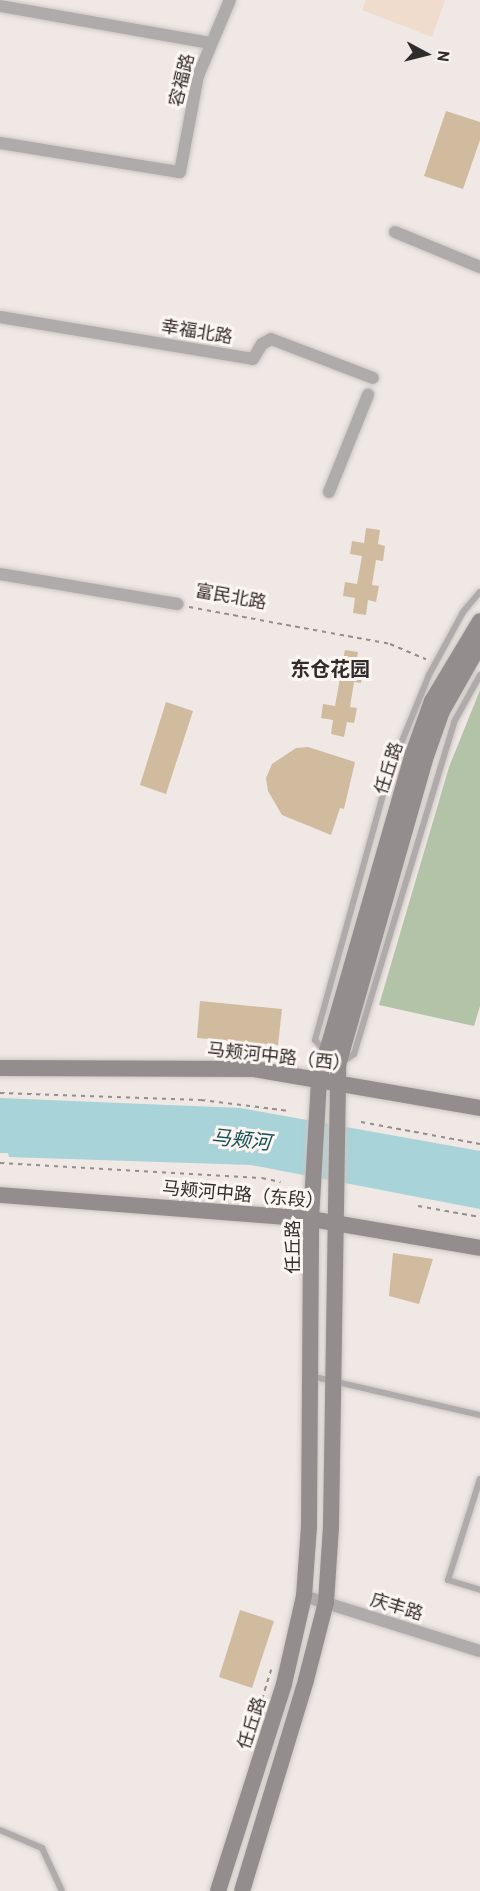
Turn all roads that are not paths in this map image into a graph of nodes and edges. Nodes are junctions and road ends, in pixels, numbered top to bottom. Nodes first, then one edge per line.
1 (230, 0) edge
2 (0, 6) edge
3 (210, 43) junction
4 (0, 142) edge
5 (395, 232) dead end
6 (480, 267) edge
7 (0, 317) edge
8 (374, 378) dead end
9 (368, 394) dead end
10 (328, 492) dead end
11 (0, 574) edge
12 (480, 592) edge
13 (177, 604) road end
14 (480, 621) edge
15 (480, 644) edge
16 (480, 675) edge
17 (0, 1068) edge
18 (335, 1074) junction
19 (318, 1086) junction
20 (480, 1108) edge
21 (0, 1195) edge
22 (311, 1219) junction
23 (334, 1222) junction
24 (480, 1248) edge
25 (311, 1376) junction
26 (332, 1383) junction
27 (480, 1415) edge
28 (480, 1479) edge
29 (480, 1590) edge
30 (304, 1596) junction
31 (326, 1602) junction
32 (480, 1651) edge
33 (0, 1830) edge
34 (62, 1891) edge
35 (218, 1891) edge
36 (242, 1891) edge

1 - 3 street, 容福路
2 - 3 street
3 - 4 street, 容福路
5 - 6 street
7 - 8 street, 幸福北路
9 - 10 street
11 - 13 street, 富民北路
12 - 18 lane
14 - 18 street, 任丘路
15 - 18 street, 任丘路
16 - 18 lane
17 - 19 street, 马颊河中路（西）
18 - 19 street, 任丘路
18 - 19 street, 马颊河中路（西）
18 - 20 street, 马颊河中路（西）
18 - 23 street, 任丘路
19 - 22 street, 任丘路
21 - 22 street, 马颊河中路（东段）
22 - 23 street, 马颊河中路（东段）
22 - 25 street, 任丘路
23 - 24 street, 马颊河中路（东段）
23 - 26 street, 任丘路
25 - 26 lane
25 - 30 street, 任丘路
26 - 27 lane
26 - 31 street, 任丘路
28 - 29 lane
30 - 31 street, 庆丰路
30 - 35 street, 任丘路
31 - 32 street, 庆丰路
31 - 36 street, 任丘路
33 - 34 lane

